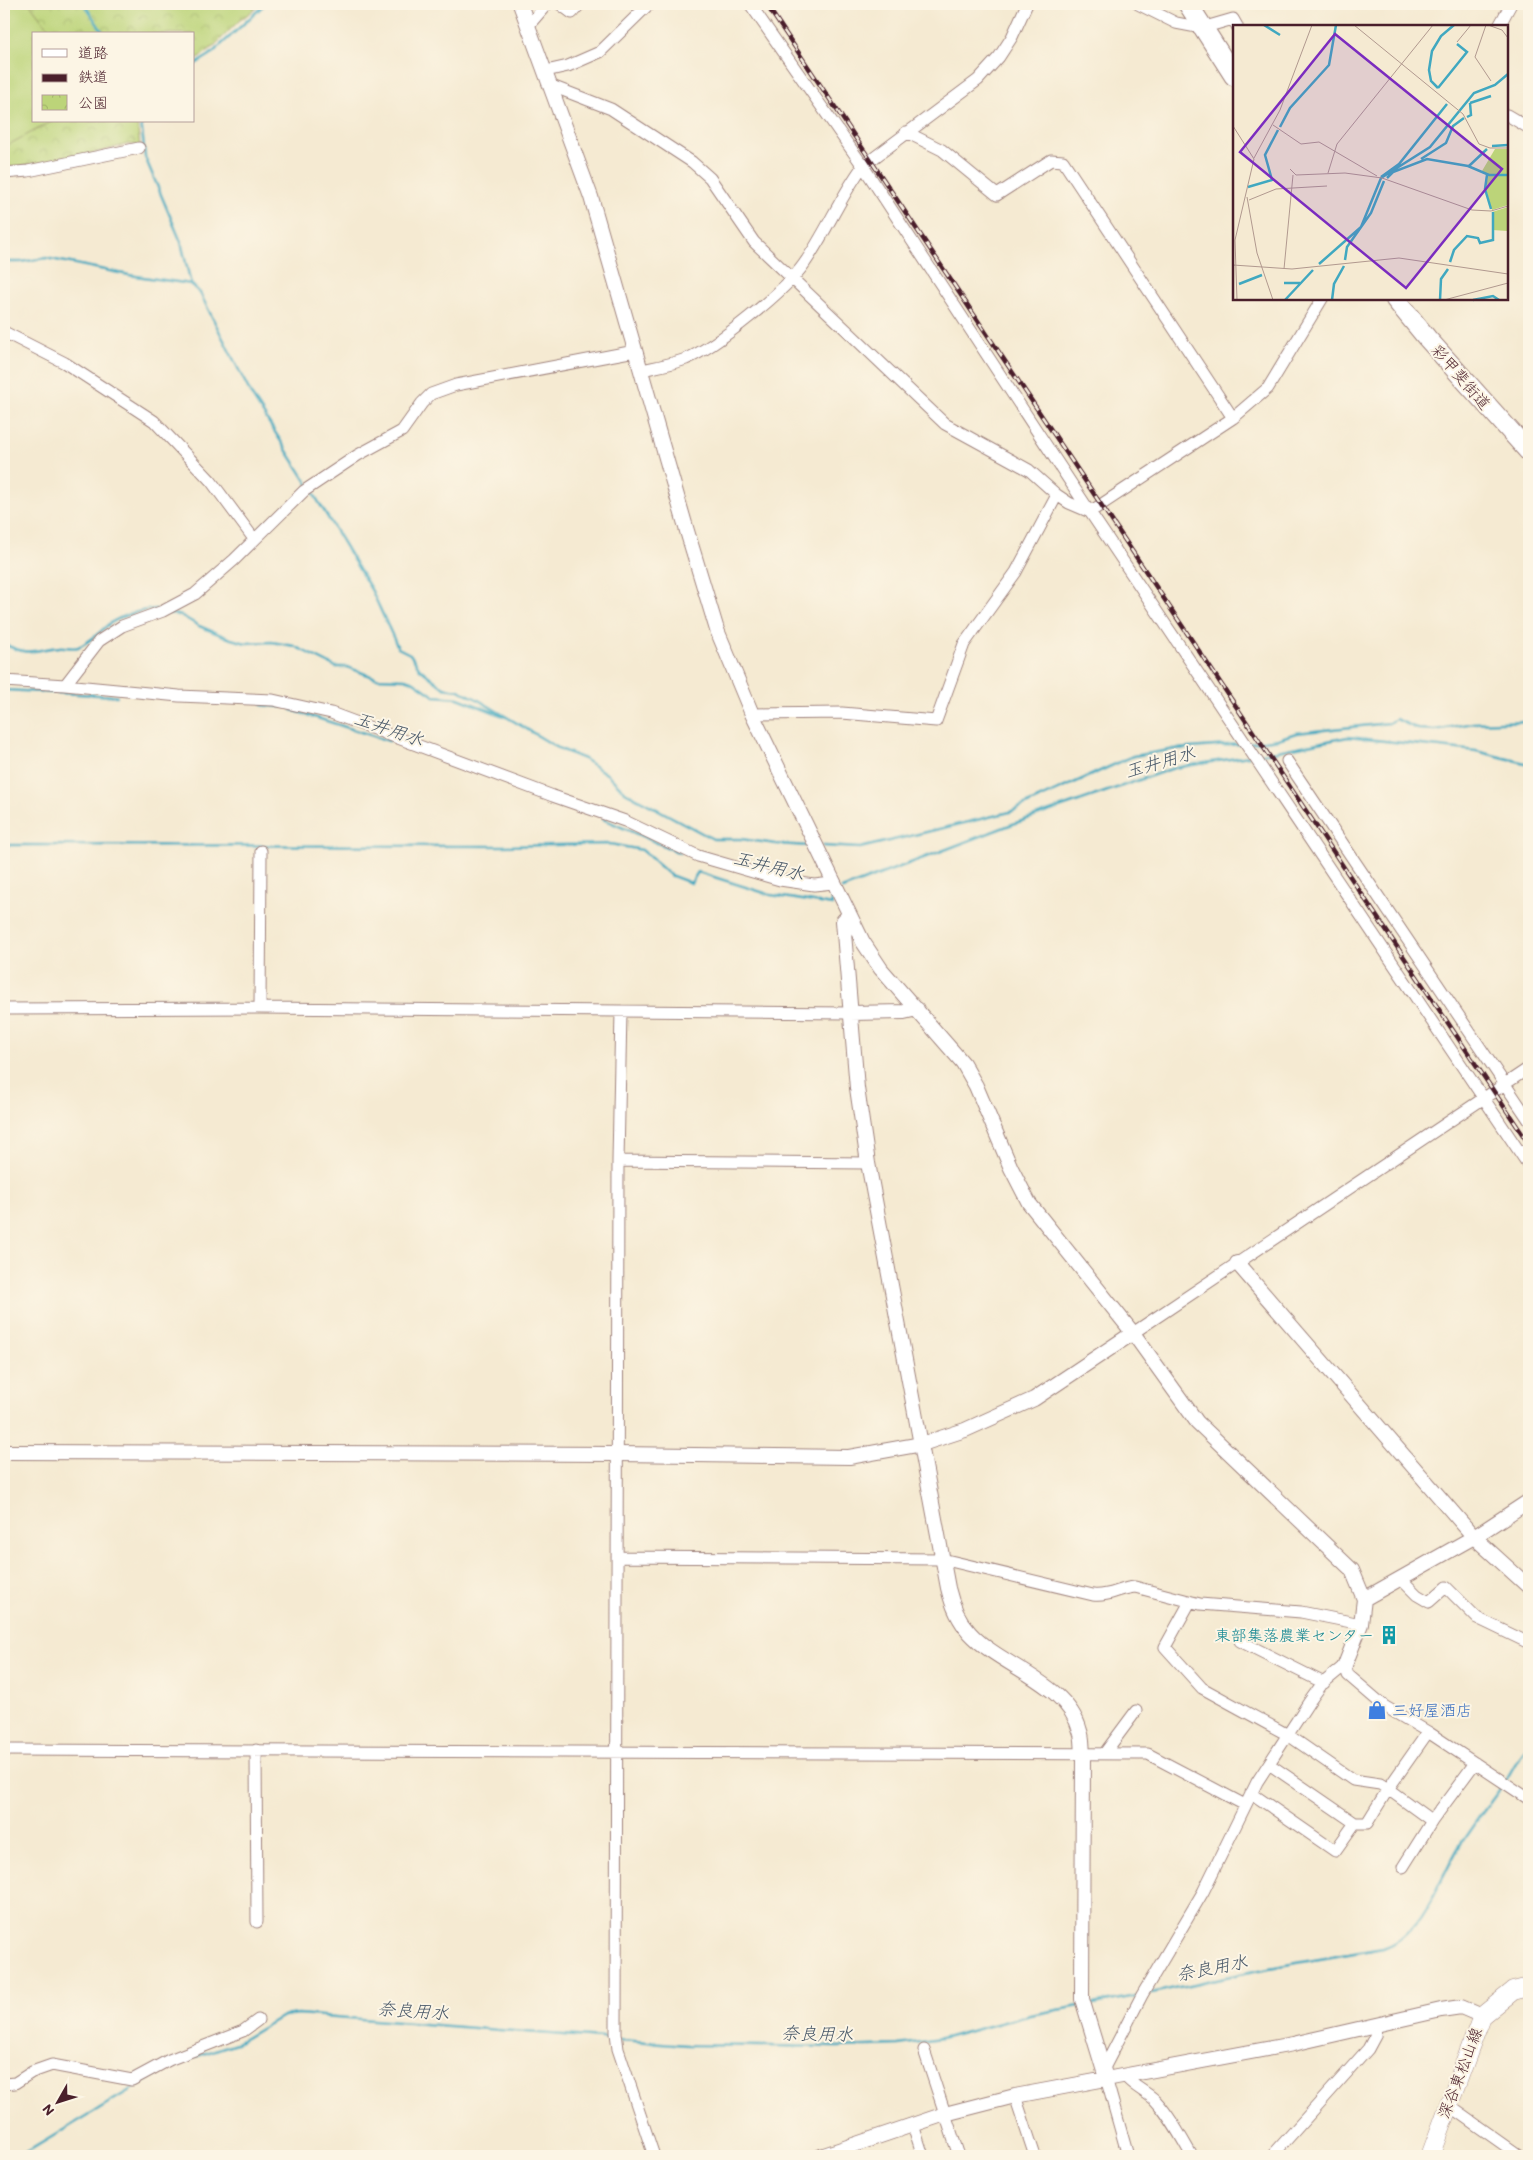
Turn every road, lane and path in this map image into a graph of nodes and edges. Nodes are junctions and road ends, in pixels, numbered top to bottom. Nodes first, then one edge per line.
1 (520, 4) edge
2 (546, 4) edge
3 (560, 4) edge
4 (580, 4) edge
5 (649, 4) edge
6 (750, 4) edge
7 (1028, 4) edge
8 (1138, 4) edge
9 (1188, 4) edge
10 (1203, 4) edge
11 (1511, 4) edge
12 (1208, 25) junction
13 (1236, 25) edge
14 (1500, 25) edge
15 (528, 26) junction
16 (1233, 53) edge
17 (546, 71) junction
18 (1233, 74) edge
19 (552, 86) junction
20 (1508, 116) edge
21 (1529, 128) edge
22 (906, 132) junction
23 (139, 148) dead end
24 (863, 166) junction
25 (4, 173) edge
26 (793, 280) junction
27 (1321, 300) edge
28 (1396, 300) edge
29 (1412, 300) edge
30 (4, 332) edge
31 (635, 351) junction
32 (642, 370) junction
33 (1233, 418) junction
34 (1508, 422) junction
35 (1529, 436) edge
36 (1529, 452) edge
37 (1057, 495) junction
38 (1090, 512) junction
39 (254, 539) junction
40 (4, 681) edge
41 (65, 685) junction
42 (752, 714) junction
43 (1287, 761) dead end
44 (261, 851) dead end
45 (833, 884) junction
46 (849, 915) junction
47 (260, 1008) junction
48 (4, 1009) edge
49 (917, 1009) junction
50 (620, 1012) junction
51 (850, 1013) junction
52 (1529, 1068) edge
53 (1506, 1084) junction
54 (1484, 1098) junction
55 (1529, 1120) edge
56 (618, 1161) junction
57 (868, 1163) junction
58 (1529, 1166) edge
59 (1237, 1263) junction
60 (1133, 1332) junction
61 (922, 1444) junction
62 (4, 1452) edge
63 (618, 1454) junction
64 (1529, 1501) edge
65 (1474, 1538) junction
66 (617, 1557) junction
67 (942, 1559) junction
68 (1402, 1580) junction
69 (1529, 1587) edge
70 (1364, 1599) junction
71 (1190, 1602) junction
72 (1361, 1624) junction
73 (1240, 1641) dead end
74 (1529, 1643) edge
75 (1345, 1665) junction
76 (1324, 1682) junction
77 (1136, 1711) dead end
78 (1428, 1732) junction
79 (1288, 1735) junction
80 (4, 1750) edge
81 (256, 1750) junction
82 (617, 1751) junction
83 (1083, 1754) junction
84 (1104, 1754) junction
85 (1475, 1763) junction
86 (1269, 1764) junction
87 (1388, 1788) junction
88 (1251, 1793) junction
89 (1529, 1799) edge
90 (1244, 1805) junction
91 (1432, 1821) junction
92 (1355, 1823) junction
93 (1403, 1867) dead end
94 (257, 1922) dead end
95 (1529, 1987) edge
96 (1482, 2016) junction
97 (258, 2020) dead end
98 (1376, 2026) junction
99 (924, 2050) dead end
100 (1105, 2074) junction
101 (1124, 2075) junction
102 (4, 2084) edge
103 (1015, 2096) junction
104 (1448, 2104) junction
105 (945, 2114) junction
106 (913, 2125) junction
107 (654, 2156) edge
108 (821, 2156) edge
109 (923, 2156) edge
110 (960, 2156) edge
111 (1035, 2156) edge
112 (1128, 2156) edge
113 (1192, 2156) edge
114 (1272, 2156) edge
115 (1430, 2156) edge
116 (1520, 2156) edge

1 - 15 street
2 - 15 street
3 - 4 street
5 - 17 street
6 - 24 street
7 - 22 street
8 - 12 street
9 - 12 highway
10 - 12 highway
11 - 14 street
12 - 13 street
12 - 16 highway
12 - 18 highway
15 - 17 street
17 - 19 street
19 - 26 street
19 - 31 street
20 - 21 street
22 - 24 street
22 - 33 street
23 - 25 street
24 - 26 street
24 - 38 street
26 - 32 street
26 - 37 street
27 - 33 street
28 - 34 highway, 彩甲斐街道
29 - 34 highway, 彩甲斐街道
30 - 39 street
31 - 32 street
31 - 39 street
32 - 42 street
33 - 38 street
34 - 35 highway, 彩甲斐街道
34 - 36 highway, 彩甲斐街道
37 - 38 street
37 - 42 street
38 - 54 street
39 - 41 street
40 - 41 street
41 - 45 street
42 - 45 street
43 - 53 street
44 - 47 street
45 - 46 street
46 - 49 street
46 - 51 street
47 - 48 street
47 - 50 street
49 - 51 street
49 - 60 street
50 - 51 street
50 - 56 street
51 - 57 street
52 - 53 street
53 - 54 street
53 - 55 street
54 - 58 street
54 - 59 street
56 - 57 street
56 - 63 street
57 - 61 street
59 - 60 street
59 - 65 street
60 - 61 street
60 - 70 street
61 - 63 street
61 - 67 street
62 - 63 street
63 - 66 street
64 - 65 street
65 - 68 street
65 - 69 street
66 - 67 street
66 - 82 street
67 - 71 street
67 - 83 street
68 - 70 street
68 - 74 street
70 - 72 street
71 - 72 street
71 - 79 street
72 - 75 street
73 - 76 street
75 - 76 street
75 - 78 street
76 - 79 street
77 - 84 street
78 - 85 street
78 - 87 street
79 - 86 street
79 - 87 street
80 - 81 street
81 - 82 street
81 - 94 street
82 - 83 street
82 - 107 street
83 - 84 street
83 - 100 street
84 - 90 street
85 - 89 street
85 - 91 street
86 - 88 street
86 - 92 street
87 - 91 street
87 - 92 street
88 - 90 street
88 - 92 street
90 - 100 street
91 - 93 street
95 - 96 main road, 深谷東松山線
96 - 98 street
96 - 104 main road, 深谷東松山線
97 - 102 street
98 - 101 street
98 - 114 street
99 - 105 street
100 - 101 street
100 - 103 street
100 - 112 street
101 - 113 street
103 - 105 street
103 - 111 street
104 - 115 main road, 深谷東松山線
104 - 116 street
105 - 106 street
105 - 110 street
106 - 108 street
106 - 109 street

